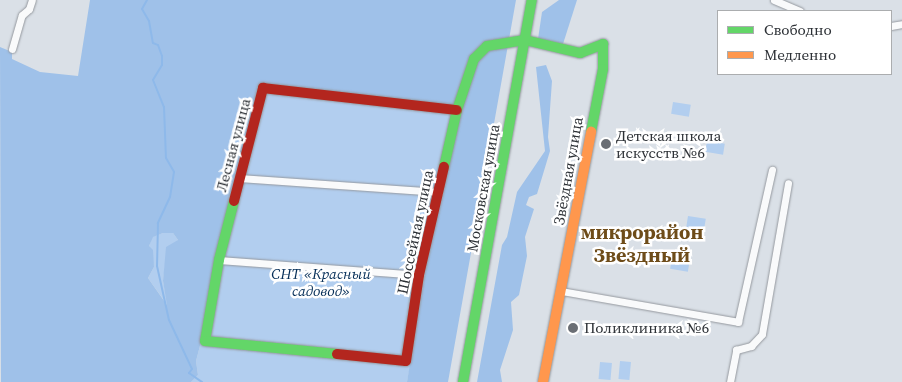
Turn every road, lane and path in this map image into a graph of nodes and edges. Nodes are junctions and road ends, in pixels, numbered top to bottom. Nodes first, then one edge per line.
1 (32, 0) edge
2 (532, 0) edge
3 (774, 0) edge
4 (798, 10) edge
5 (525, 40) junction
6 (12, 49) dead end
7 (457, 110) junction
8 (772, 170) dead end
9 (239, 178) junction
10 (788, 183) dead end
11 (439, 192) junction
12 (219, 260) junction
13 (419, 275) junction
14 (561, 292) junction
15 (406, 361) joint
16 (463, 382) edge
17 (543, 382) edge
18 (730, 382) edge

1 - 6 street
2 - 5 street, Московская улица
3 - 4 street
5 - 7 street, Шоссейная улица
5 - 14 street, Звёздная улица
5 - 16 street, Московская улица
7 - 9 street, Лесная улица
7 - 11 street, Шоссейная улица
8 - 14 street
9 - 11 street
9 - 12 street, Лесная улица
10 - 18 street
11 - 13 street, Шоссейная улица
12 - 13 street
12 - 15 street, Лесная улица
13 - 15 street, Шоссейная улица
14 - 17 street, Звёздная улица

